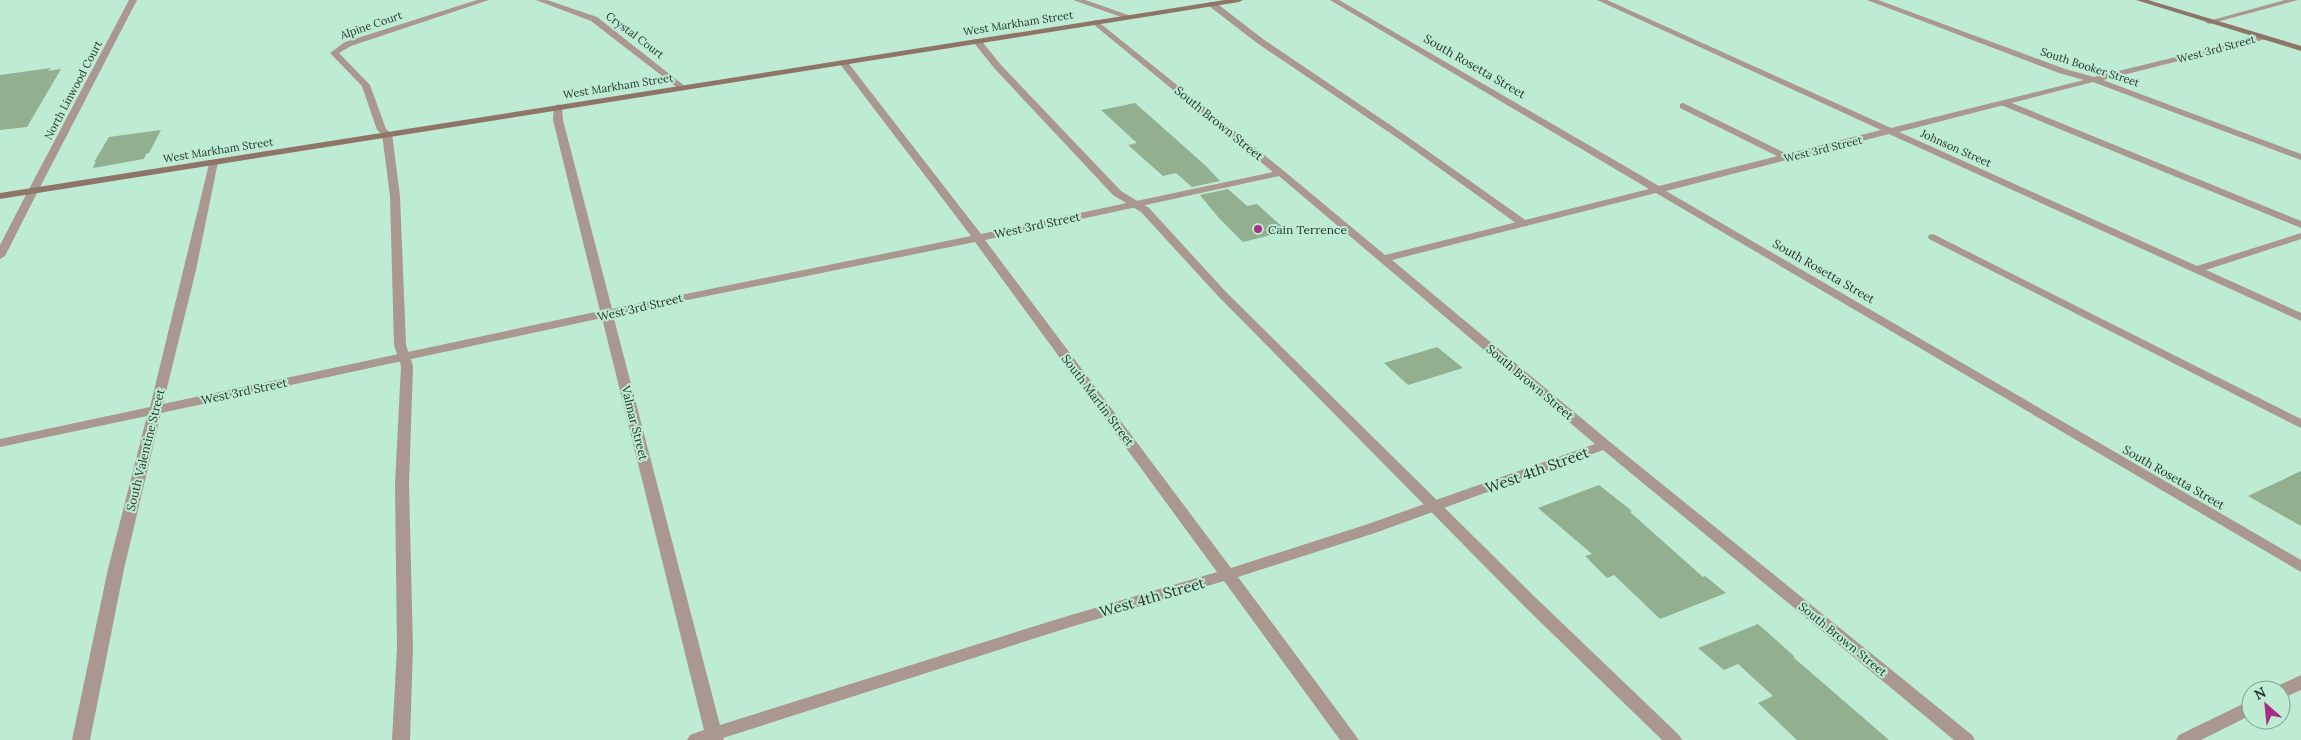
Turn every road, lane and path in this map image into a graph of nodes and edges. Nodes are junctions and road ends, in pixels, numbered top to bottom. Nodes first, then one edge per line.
1 (133, 0) edge
2 (484, 0) edge
3 (540, 0) edge
4 (1077, 0) edge
5 (1239, 0) edge
6 (1334, 0) edge
7 (1601, 0) edge
8 (1871, 0) edge
9 (2140, 0) edge
10 (2293, 0) edge
11 (2301, 3) edge
12 (1212, 4) junction
13 (1130, 17) junction
14 (1096, 22) junction
15 (2210, 22) junction
16 (2263, 37) junction
17 (977, 41) junction
18 (2301, 49) edge
19 (843, 62) junction
20 (2095, 80) junction
21 (682, 87) junction
22 (2004, 103) junction
23 (1682, 106) dead end
24 (558, 107) junction
25 (1890, 132) junction
26 (387, 134) junction
27 (2301, 157) edge
28 (1788, 158) junction
29 (213, 162) junction
30 (1281, 173) junction
31 (1659, 190) junction
32 (33, 191) junction
33 (0, 196) edge
34 (1134, 205) junction
35 (1524, 224) junction
36 (2301, 225) edge
37 (2301, 236) edge
38 (1933, 237) dead end
39 (978, 238) junction
40 (0, 256) edge
41 (1383, 259) junction
42 (2197, 269) junction
43 (608, 315) junction
44 (2301, 317) edge
45 (404, 357) junction
46 (155, 410) junction
47 (2301, 424) edge
48 (0, 443) edge
49 (1605, 445) junction
50 (1434, 507) junction
51 (2301, 567) edge
52 (1227, 575) junction
53 (2241, 712) edge
54 (714, 737) edge
55 (81, 740) edge
56 (401, 740) edge
57 (696, 740) edge
58 (1350, 740) edge
59 (1673, 740) edge
60 (1966, 740) edge
61 (2186, 740) edge

1 - 32 street, North Linwood Court
2 - 26 street, Alpine Court
3 - 21 street, Crystal Court
4 - 13 street
5 - 12 main road, West Markham Street
6 - 31 street, South Rosetta Street
7 - 25 street, Johnson Street
8 - 20 street, South Booker Street
9 - 15 main road
10 - 11 street
10 - 15 street
12 - 13 main road, West Markham Street
12 - 35 street
13 - 14 main road, West Markham Street
14 - 17 main road, West Markham Street
14 - 30 street, South Brown Street
15 - 16 main road
16 - 18 main road
16 - 20 street, West 3rd Street
17 - 19 main road, West Markham Street
17 - 34 street
19 - 21 main road, West Markham Street
19 - 39 street, South Martin Street
20 - 22 street, West 3rd Street
20 - 27 street, South Booker Street
21 - 24 main road, West Markham Street
22 - 25 street, West 3rd Street
22 - 36 street
23 - 28 street
24 - 26 main road, West Markham Street
24 - 43 street, Valmar Street
25 - 28 street, West 3rd Street
25 - 42 street, Johnson Street
26 - 29 main road, West Markham Street
26 - 45 street
28 - 31 street, West 3rd Street
29 - 32 main road, West Markham Street
29 - 46 street, South Valentine Street
30 - 34 street, West 3rd Street
30 - 41 street, South Brown Street
31 - 35 street, West 3rd Street
31 - 51 street, South Rosetta Street
32 - 33 main road, West Markham Street
32 - 40 street, North Linwood Court
34 - 39 street, West 3rd Street
34 - 50 street
35 - 41 street, West 3rd Street
37 - 42 street
38 - 47 street
39 - 43 street, West 3rd Street
39 - 52 street, South Martin Street
41 - 49 street, South Brown Street
42 - 44 street, Johnson Street
43 - 45 street, West 3rd Street
43 - 54 street, Valmar Street
45 - 46 street, West 3rd Street
45 - 56 street
46 - 48 street, West 3rd Street
46 - 55 street, South Valentine Street
49 - 50 street, West 4th Street
49 - 60 street, South Brown Street
50 - 52 street, West 4th Street
50 - 59 street
52 - 54 street, West 4th Street
52 - 58 street, South Martin Street
53 - 61 street
54 - 57 street, West 4th Street

